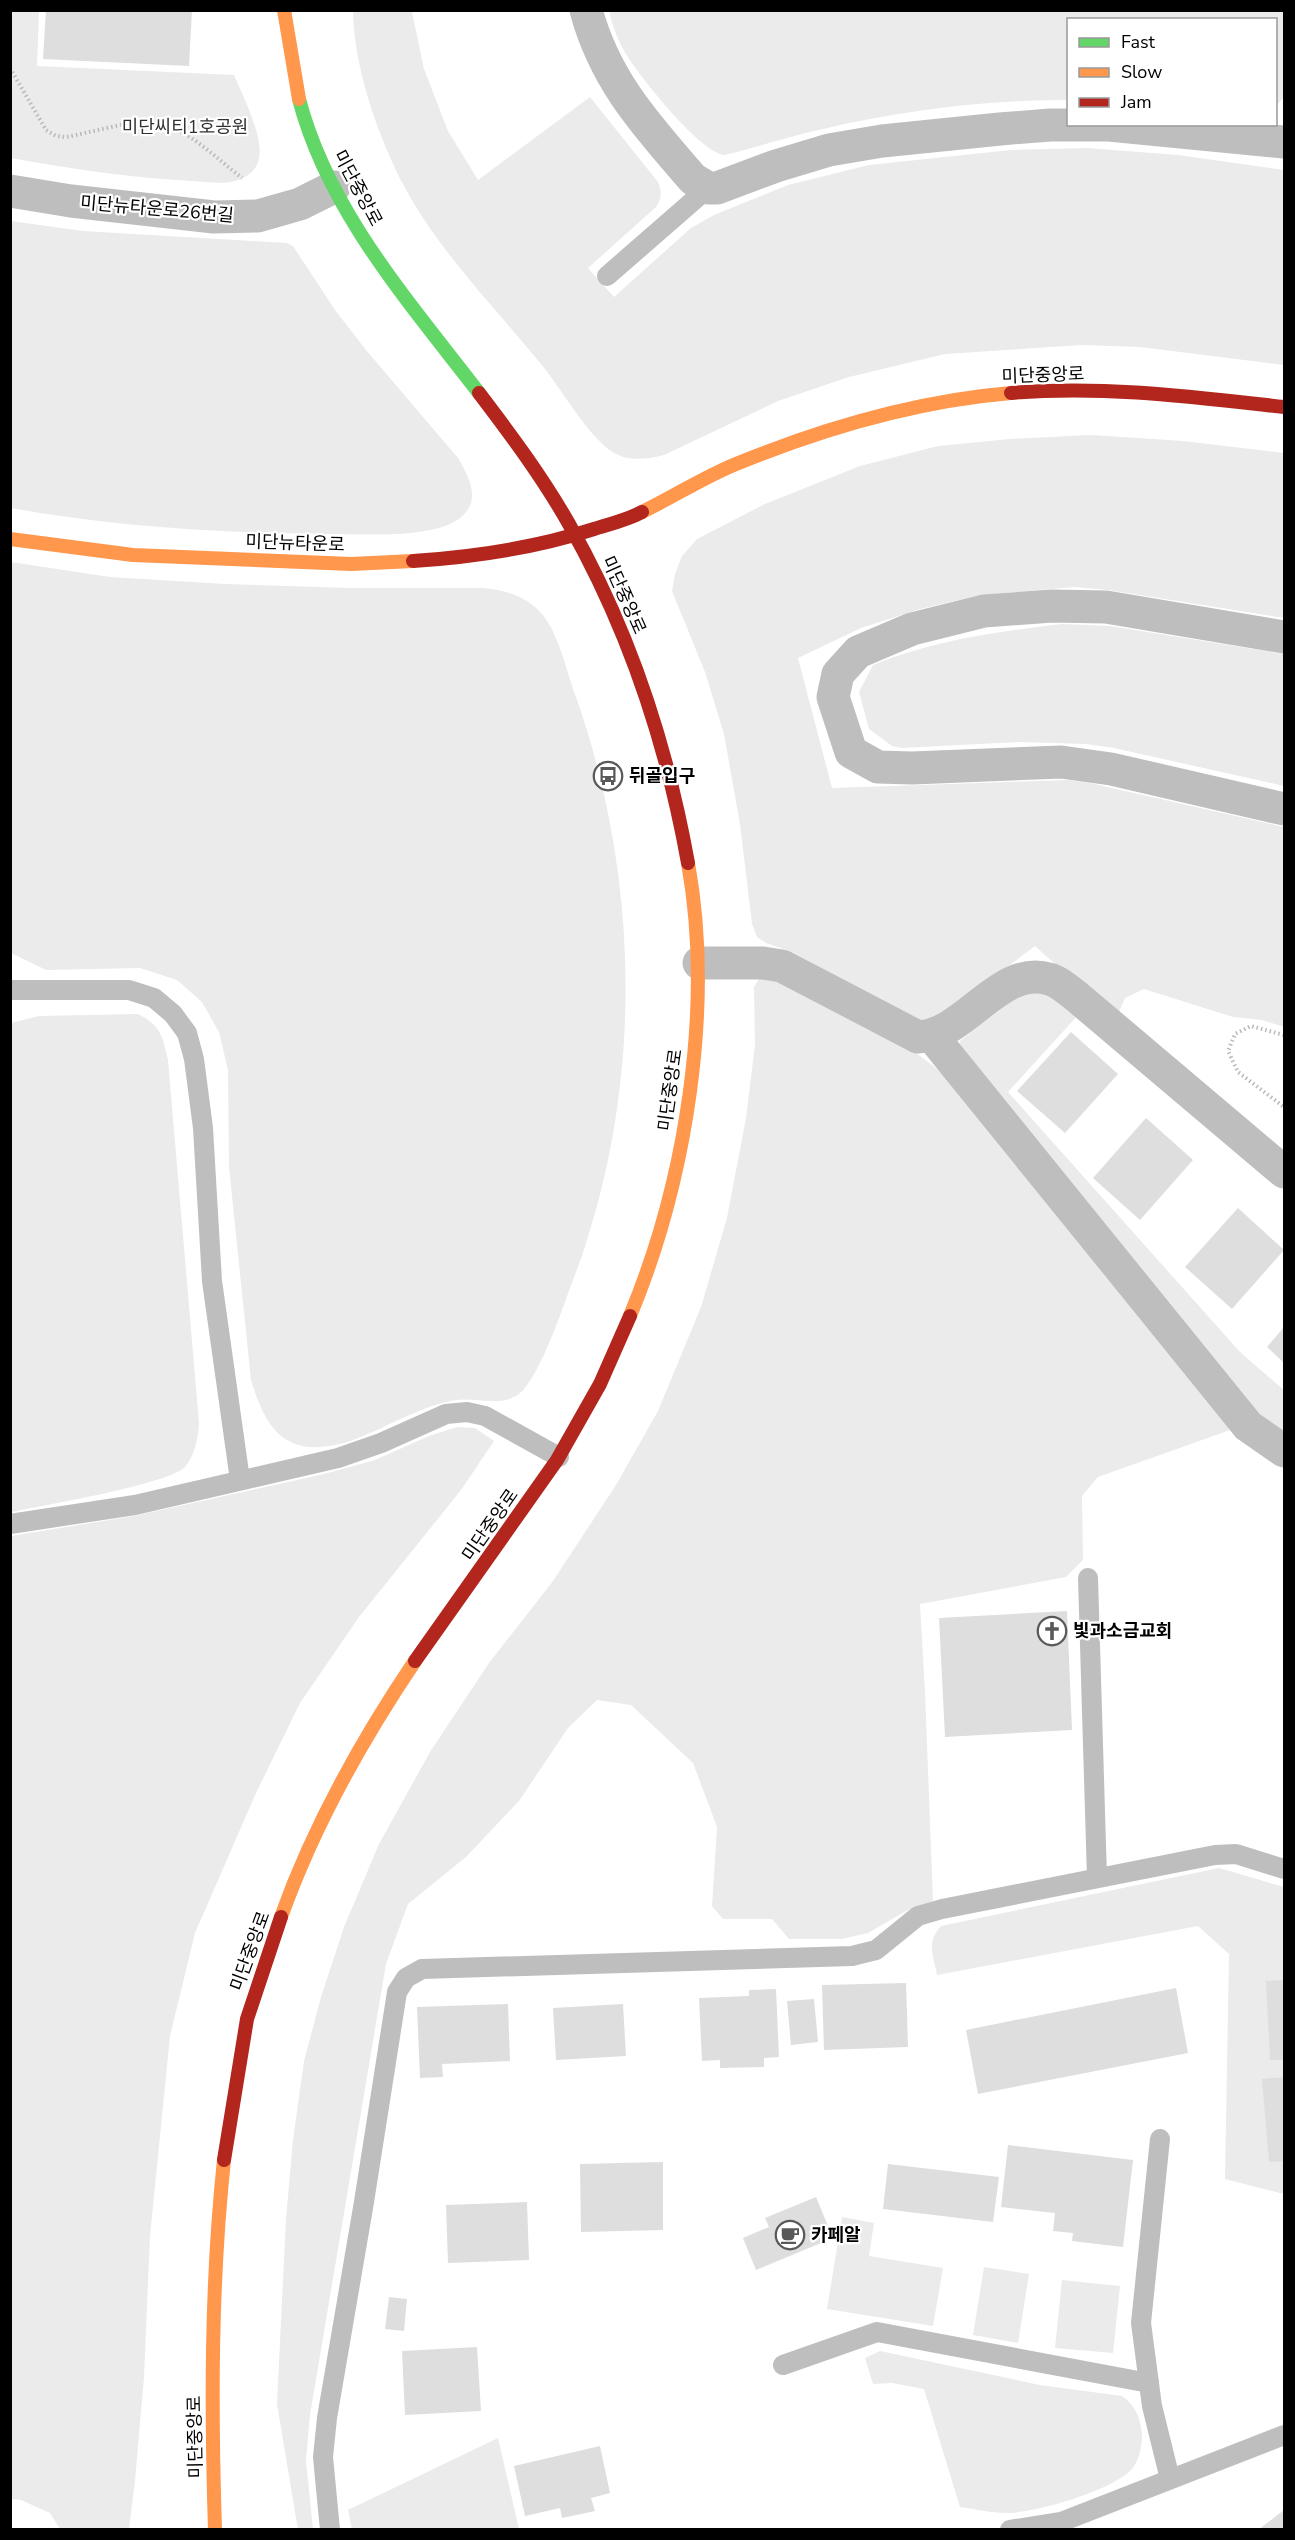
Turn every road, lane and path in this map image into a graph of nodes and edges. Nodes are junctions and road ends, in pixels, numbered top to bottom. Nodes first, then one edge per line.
1 (284, 10) edge
2 (586, 10) edge
3 (10, 68) edge
4 (1067, 125) edge
5 (1128, 126) edge
6 (1284, 142) edge
7 (243, 179) dead end
8 (334, 187) junction
9 (708, 188) junction
10 (10, 191) edge
11 (608, 276) dead end
12 (1284, 407) edge
13 (576, 535) junction
14 (10, 539) edge
15 (1284, 637) edge
16 (1284, 809) edge
17 (699, 963) junction
18 (10, 990) edge
19 (1284, 1035) edge
20 (932, 1036) junction
21 (1284, 1107) edge
22 (1284, 1172) edge
23 (1284, 1451) edge
24 (559, 1457) junction
25 (240, 1480) junction
26 (10, 1524) edge
27 (1088, 1578) dead end
28 (1284, 1869) edge
29 (1097, 1878) junction
30 (1160, 2139) dead end
31 (783, 2365) dead end
32 (1149, 2383) junction
33 (1284, 2435) edge
34 (1170, 2479) junction
35 (215, 2529) edge
36 (330, 2529) edge
37 (1010, 2529) edge

1 - 8 street, 미단중앙로
2 - 9 street
3 - 7 path
4 - 9 street
5 - 6 street
8 - 10 street, 미단뉴타운로26번길
8 - 13 street, 미단중앙로
9 - 11 lane
12 - 13 street, 미단중앙로
13 - 14 street, 미단뉴타운로
13 - 17 street, 미단중앙로
15 - 16 street
17 - 20 street
17 - 24 street, 미단중앙로
18 - 25 lane
19 - 21 path
20 - 22 street
20 - 23 street
24 - 25 lane
24 - 35 street, 미단중앙로
25 - 26 lane
27 - 29 lane
28 - 29 lane
29 - 36 lane
30 - 32 lane
31 - 32 lane
32 - 34 lane
33 - 34 lane
34 - 37 lane

